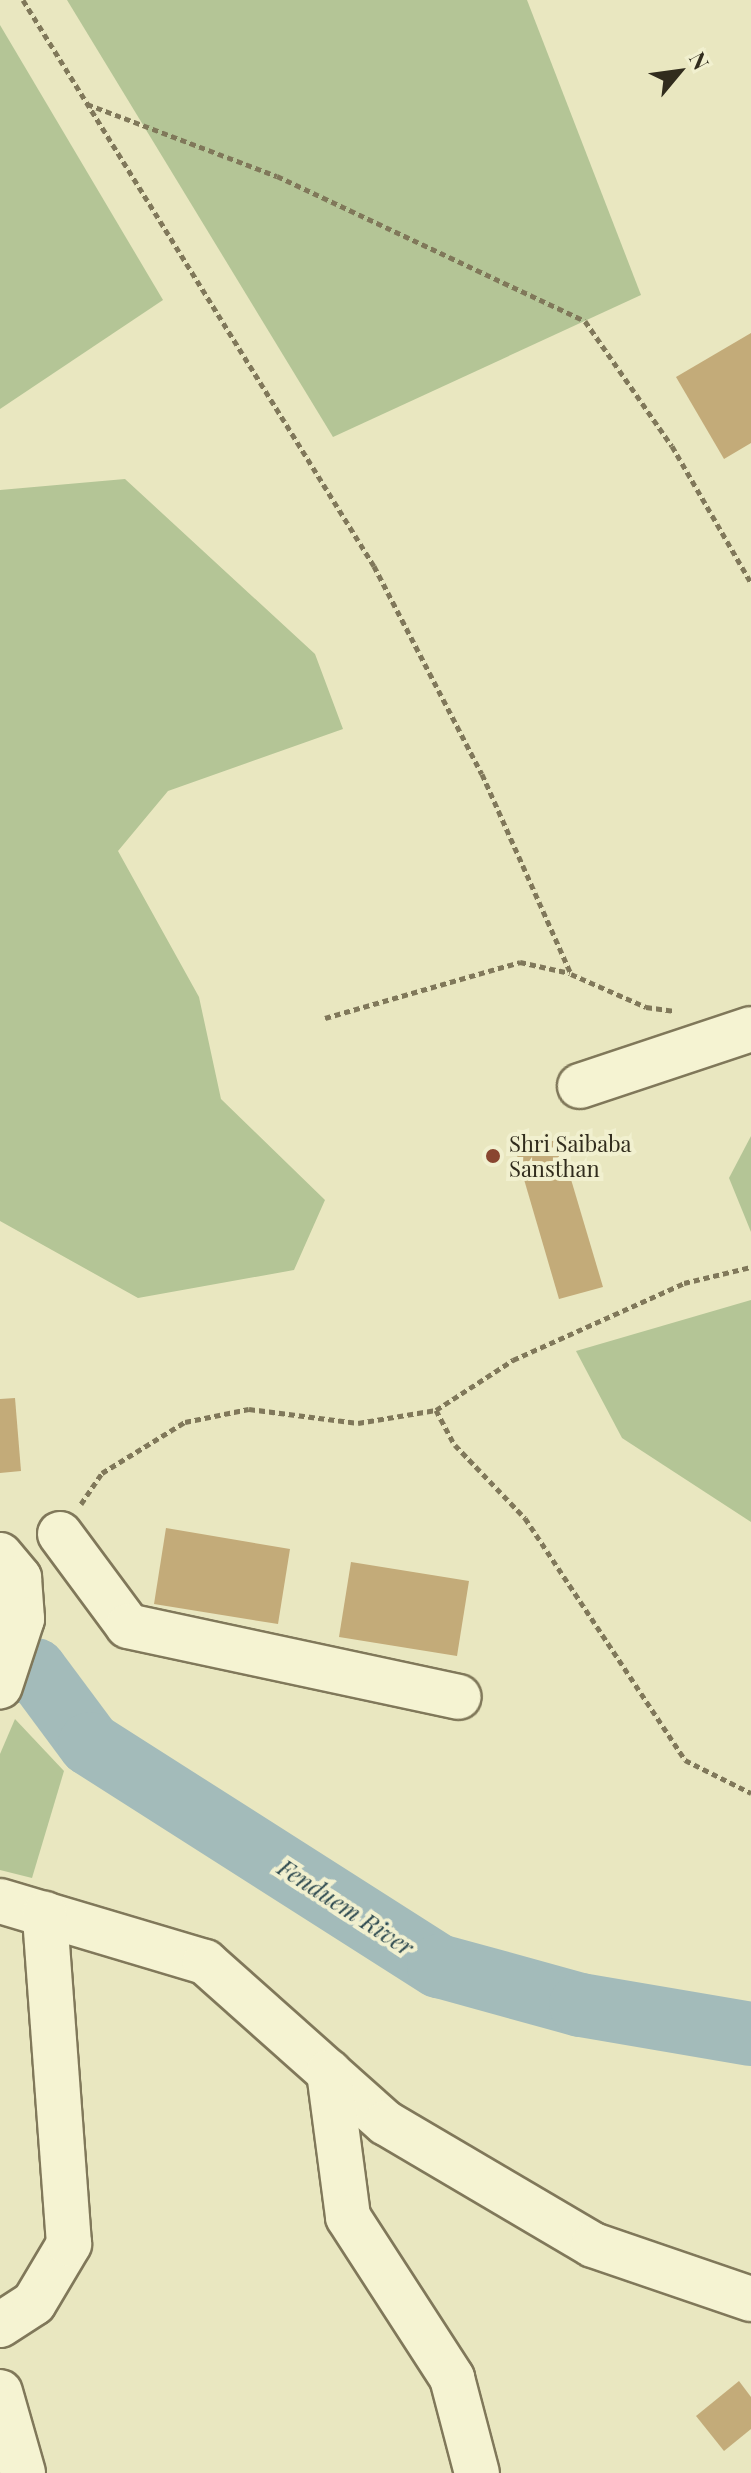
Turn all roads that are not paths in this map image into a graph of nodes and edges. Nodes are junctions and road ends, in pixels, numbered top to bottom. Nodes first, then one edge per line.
1 (751, 1029) edge
2 (580, 1086) dead end
3 (60, 1534) road end
4 (0, 1555) edge
5 (0, 1686) edge
6 (458, 1697) dead end
7 (0, 1901) edge
8 (45, 1914) junction
9 (329, 2072) junction
10 (751, 2299) edge
11 (0, 2325) edge
12 (0, 2392) edge
13 (23, 2473) edge
14 (477, 2473) edge

1 - 2 street
3 - 6 street
4 - 5 street
7 - 8 street
8 - 9 street
8 - 11 street
9 - 10 street
9 - 14 street
12 - 13 street

